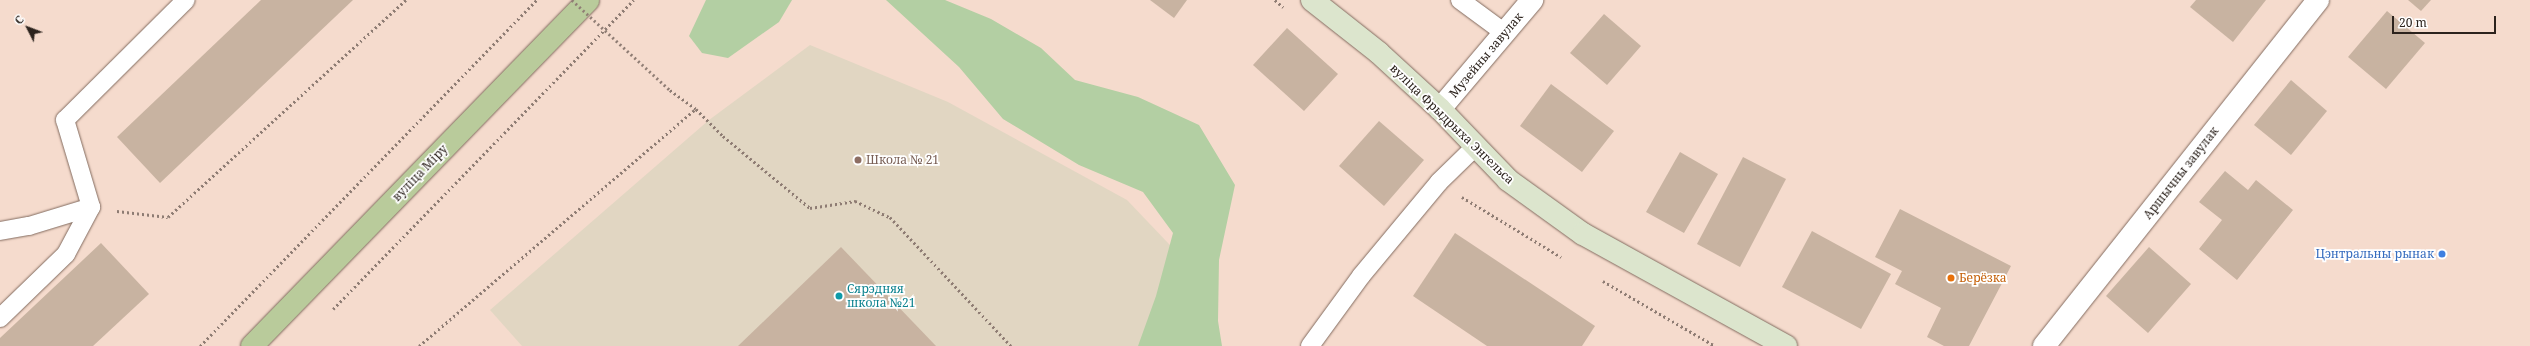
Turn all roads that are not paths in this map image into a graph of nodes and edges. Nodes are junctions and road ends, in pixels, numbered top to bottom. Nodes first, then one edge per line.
1 (186, 0) edge
2 (588, 0) edge
3 (1312, 0) edge
4 (1460, 0) edge
5 (1532, 0) edge
6 (2318, 0) edge
7 (1504, 33) junction
8 (1440, 109) junction
9 (1476, 146) junction
10 (91, 207) junction
11 (0, 231) edge
12 (0, 318) edge
13 (252, 346) edge
14 (1310, 346) edge
15 (1786, 346) edge
16 (2044, 346) edge

1 - 10 lane
2 - 13 main road, вуліца Міру
3 - 8 main road, вуліца Фрыдрыха Энгельса
4 - 7 lane
5 - 7 street, Музейны завулак
6 - 16 street, Аршычны завулак
7 - 8 street, Музейны завулак
8 - 9 main road, вуліца Фрыдрыха Энгельса
9 - 14 lane
9 - 15 main road, вуліца Фрыдрыха Энгельса
10 - 11 lane
10 - 12 lane

